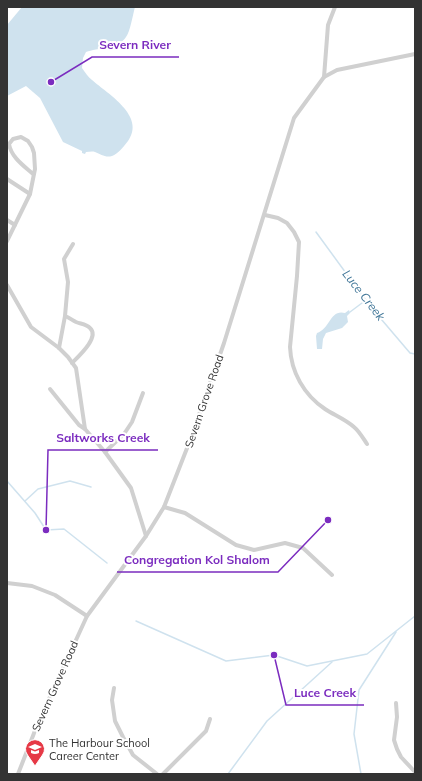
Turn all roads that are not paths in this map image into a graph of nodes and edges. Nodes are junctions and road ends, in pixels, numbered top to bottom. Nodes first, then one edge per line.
1 (334, 7) edge
2 (415, 54) edge
3 (324, 77) junction
4 (33, 174) junction
5 (7, 178) edge
6 (30, 194) junction
7 (265, 214) junction
8 (7, 220) edge
9 (15, 225) junction
10 (7, 241) edge
11 (73, 244) dead end
12 (7, 285) edge
13 (65, 316) junction
14 (59, 348) junction
15 (72, 364) junction
16 (50, 389) dead end
17 (143, 393) dead end
18 (85, 429) junction
19 (367, 444) dead end
20 (105, 452) junction
21 (164, 507) junction
22 (146, 536) junction
23 (332, 575) dead end
24 (7, 583) edge
25 (87, 616) junction
26 (114, 688) dead end
27 (396, 703) dead end
28 (210, 719) dead end
29 (415, 771) edge
30 (18, 774) edge
31 (157, 774) edge
32 (163, 774) edge

1 - 3 street
2 - 3 street
3 - 7 street, Severn Grove Road
4 - 4 street
4 - 6 street
5 - 6 street
6 - 9 street
7 - 19 street
7 - 21 street, Severn Grove Road
8 - 9 street
9 - 10 street
11 - 13 street
12 - 14 street
13 - 14 street
13 - 15 street
14 - 15 street
15 - 18 street
16 - 18 street
17 - 20 street
18 - 20 street
20 - 22 street
21 - 22 street, Severn Grove Road
21 - 23 street
22 - 25 street, Severn Grove Road
24 - 25 street
25 - 30 street, Severn Grove Road
26 - 31 street
27 - 29 street
28 - 32 street

